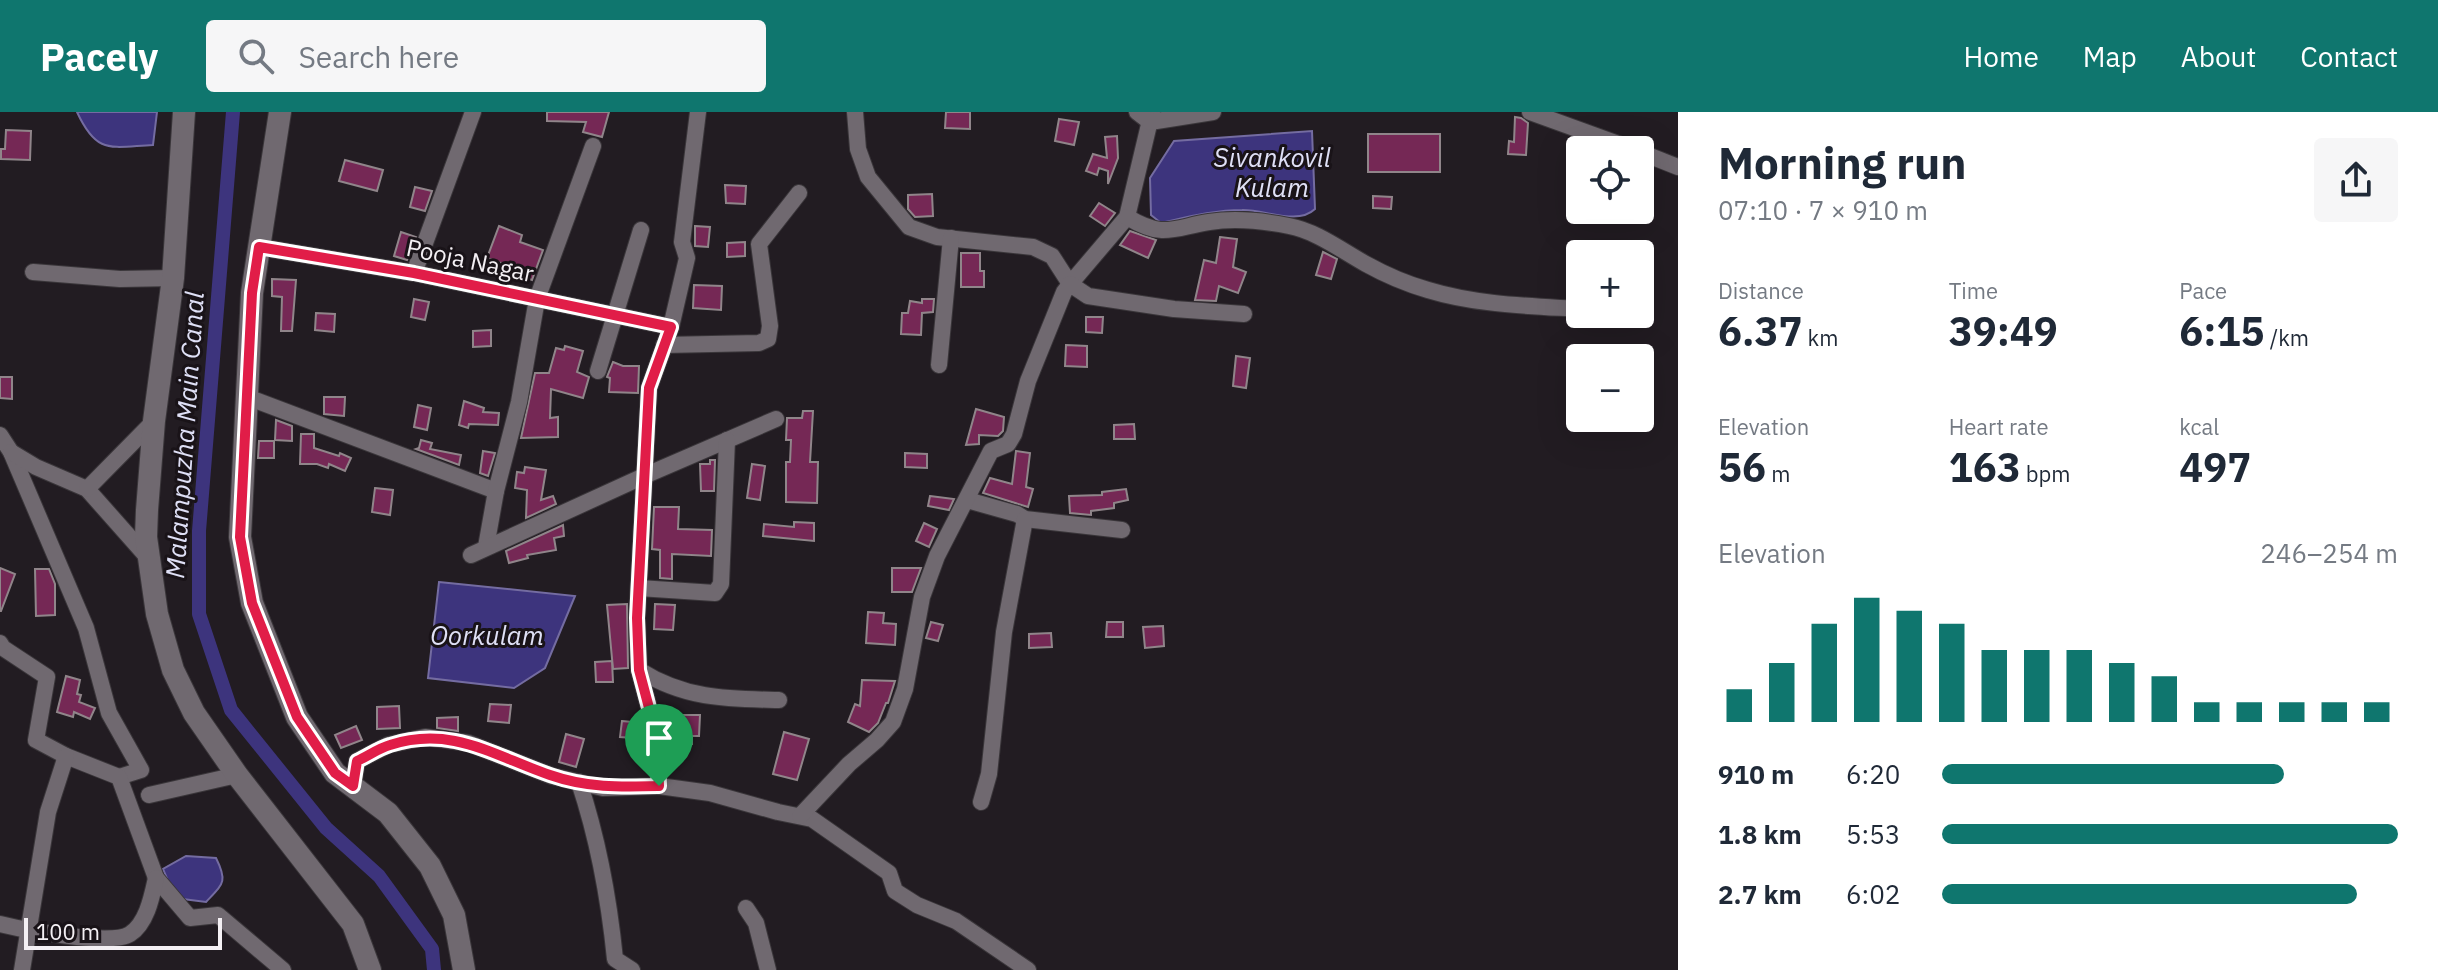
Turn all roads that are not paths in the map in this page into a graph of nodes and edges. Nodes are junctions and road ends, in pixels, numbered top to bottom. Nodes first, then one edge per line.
1 (184, 112) edge
2 (280, 112) edge
3 (473, 112) edge
4 (698, 112) edge
5 (855, 112) edge
6 (1213, 112) edge
7 (1530, 112) edge
8 (1146, 115) edge
9 (1596, 136) edge
10 (593, 146) dead end
11 (1654, 158) edge
12 (1678, 167) edge
13 (799, 193) dead end
14 (1127, 217) junction
15 (641, 230) dead end
16 (951, 238) junction
17 (259, 247) junction
18 (33, 272) dead end
19 (414, 273) junction
20 (173, 278) junction
21 (1070, 284) junction
22 (537, 299) junction
23 (1566, 308) edge
24 (1244, 314) dead end
25 (614, 315) junction
26 (671, 327) junction
27 (664, 345) junction
28 (939, 365) dead end
29 (598, 371) dead end
30 (247, 397) junction
31 (776, 419) dead end
32 (154, 421) junction
33 (0, 435) edge
34 (727, 440) junction
35 (11, 452) junction
36 (644, 476) junction
37 (87, 489) junction
38 (496, 491) junction
39 (967, 500) junction
40 (1025, 519) junction
41 (1122, 530) dead end
42 (150, 560) junction
43 (639, 588) junction
44 (1, 648) edge
45 (639, 670) junction
46 (779, 700) dead end
47 (66, 756) junction
48 (237, 775) junction
49 (119, 777) junction
50 (579, 782) junction
51 (353, 786) junction
52 (659, 786) junction
53 (149, 795) dead end
54 (981, 802) dead end
55 (800, 816) junction
56 (156, 878) junction
57 (746, 908) dead end
58 (0, 924) edge
59 (30, 932) junction
60 (368, 967) edge
61 (22, 970) edge
62 (283, 970) edge
63 (464, 970) edge
64 (632, 970) edge
65 (768, 970) edge
66 (1028, 970) edge

1 - 20 street
2 - 17 street
3 - 19 street
4 - 26 street
5 - 16 street
6 - 8 street
7 - 9 street
8 - 14 street
10 - 22 street
11 - 12 street
13 - 27 street
14 - 21 street
14 - 23 street
15 - 25 street
16 - 21 street
16 - 28 street
17 - 19 street, Pooja Nagar
17 - 30 street
18 - 20 street
19 - 22 street, Pooja Nagar
20 - 32 street
21 - 24 street
21 - 39 street
22 - 25 street, Pooja Nagar
22 - 38 street
25 - 26 street, Pooja Nagar
25 - 29 street
26 - 27 street
27 - 36 street
30 - 38 street
30 - 51 street
31 - 34 street
32 - 37 street
32 - 42 street
33 - 35 street
34 - 36 street
34 - 43 street
35 - 37 street
35 - 49 street
36 - 38 street
36 - 43 street
37 - 42 street
39 - 40 street
39 - 55 street
40 - 41 street
40 - 54 street
42 - 48 street
43 - 45 street
44 - 47 street
45 - 46 street
45 - 52 street
47 - 49 street
47 - 59 street
48 - 53 street
48 - 60 street
49 - 56 street
50 - 51 street
50 - 52 street
50 - 64 street
51 - 63 street
52 - 55 street
55 - 66 street
56 - 59 street
56 - 62 street
57 - 65 street
58 - 59 street
59 - 61 street

